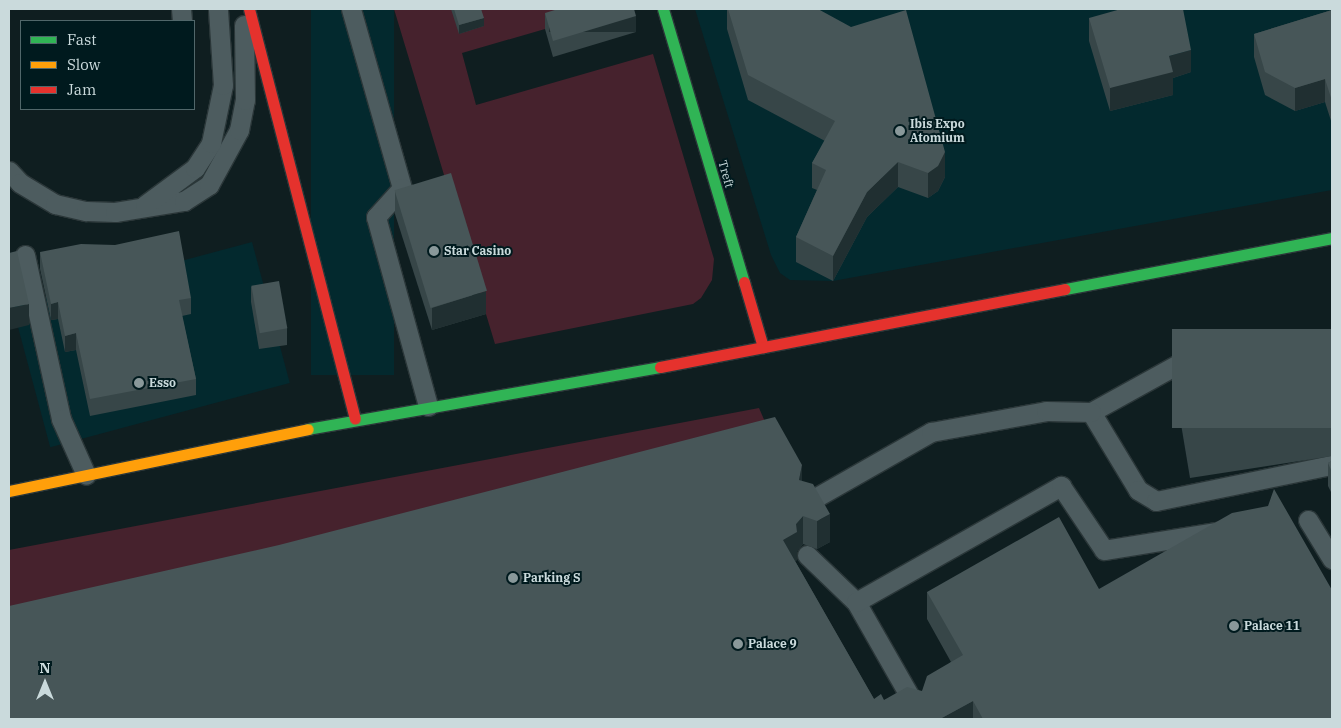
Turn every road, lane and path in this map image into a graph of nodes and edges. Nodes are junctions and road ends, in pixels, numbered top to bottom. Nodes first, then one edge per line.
1 (218, 9) edge
2 (245, 9) edge
3 (249, 9) edge
4 (351, 9) edge
5 (663, 9) edge
6 (9, 171) edge
7 (142, 207) junction
8 (1332, 238) edge
9 (25, 255) dead end
10 (762, 347) junction
11 (1218, 349) edge
12 (428, 406) junction
13 (1091, 412) junction
14 (355, 419) junction
15 (1332, 465) edge
16 (86, 475) junction
17 (9, 490) edge
18 (808, 502) edge
19 (1308, 520) dead end
20 (1241, 528) edge
21 (806, 555) dead end
22 (1332, 559) edge
23 (856, 602) junction
24 (917, 709) edge

1 - 7 lane
2 - 7 lane
3 - 14 main road
4 - 12 lane
5 - 10 main road, Treft
6 - 7 lane
8 - 10 main road
9 - 16 lane
10 - 12 main road
11 - 13 lane
12 - 14 main road
13 - 15 lane
13 - 18 lane
14 - 16 main road
16 - 17 main road
19 - 22 lane
20 - 23 lane
21 - 23 lane
23 - 24 lane

